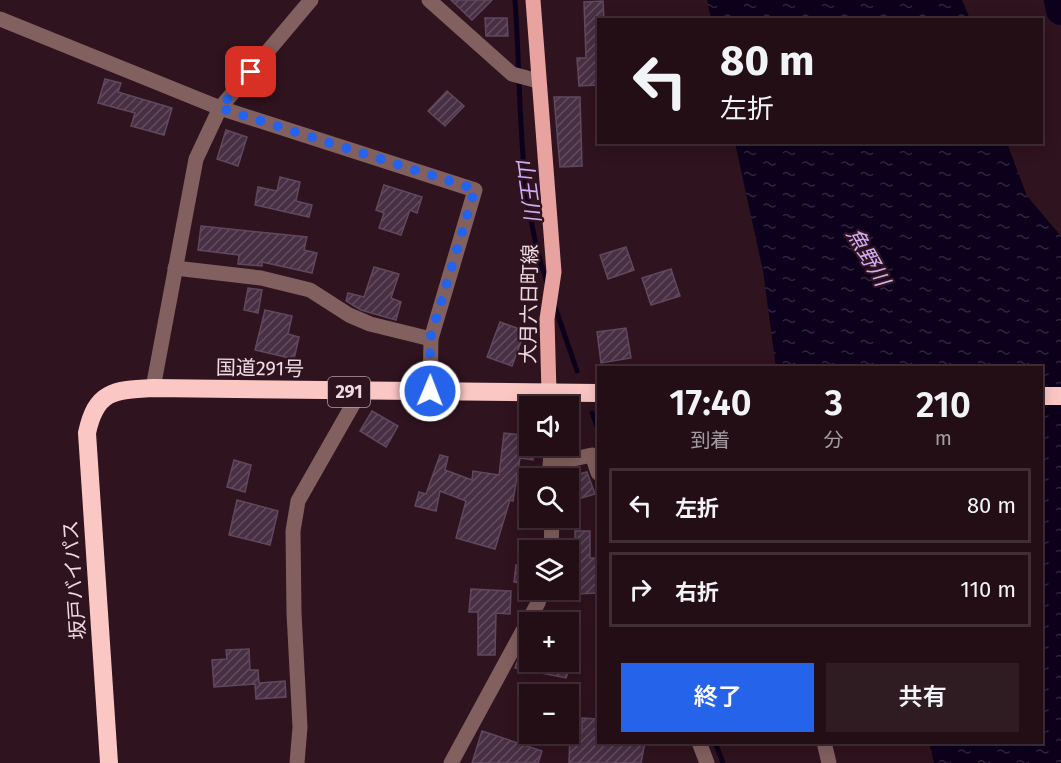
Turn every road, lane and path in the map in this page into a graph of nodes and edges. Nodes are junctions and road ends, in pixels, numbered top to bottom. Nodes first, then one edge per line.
1 (311, 0) edge
2 (429, 0) edge
3 (533, 0) edge
4 (0, 19) edge
5 (538, 81) junction
6 (220, 108) junction
7 (175, 268) junction
8 (430, 339) junction
9 (153, 388) junction
10 (430, 391) junction
11 (360, 392) junction
12 (597, 393) edge
13 (549, 396) edge
14 (577, 396) edge
15 (1043, 396) edge
16 (1061, 396) edge
17 (102, 398) joint
18 (519, 398) edge
19 (558, 468) edge
20 (597, 470) edge
21 (539, 600) edge
22 (700, 744) edge
23 (824, 744) edge
24 (108, 763) edge
25 (297, 763) edge
26 (451, 763) edge
27 (707, 763) edge
28 (829, 763) edge

1 - 6 street
2 - 5 street
3 - 5 main road, 大月六日町線
4 - 6 street
5 - 13 main road, 大月六日町線
6 - 7 street
6 - 8 street
7 - 8 street
7 - 9 street
8 - 10 street
9 - 11 highway, 国道291号 / 291
9 - 17 highway, 国道291号 / 291
10 - 11 highway, 国道291号 / 291
10 - 18 highway, 国道291号 / 291
11 - 25 street
12 - 14 highway, 国道291号 / 291
15 - 16 highway
17 - 24 highway, 坂戸バイパス / 291
19 - 20 street
21 - 26 street
22 - 27 street
23 - 28 street

